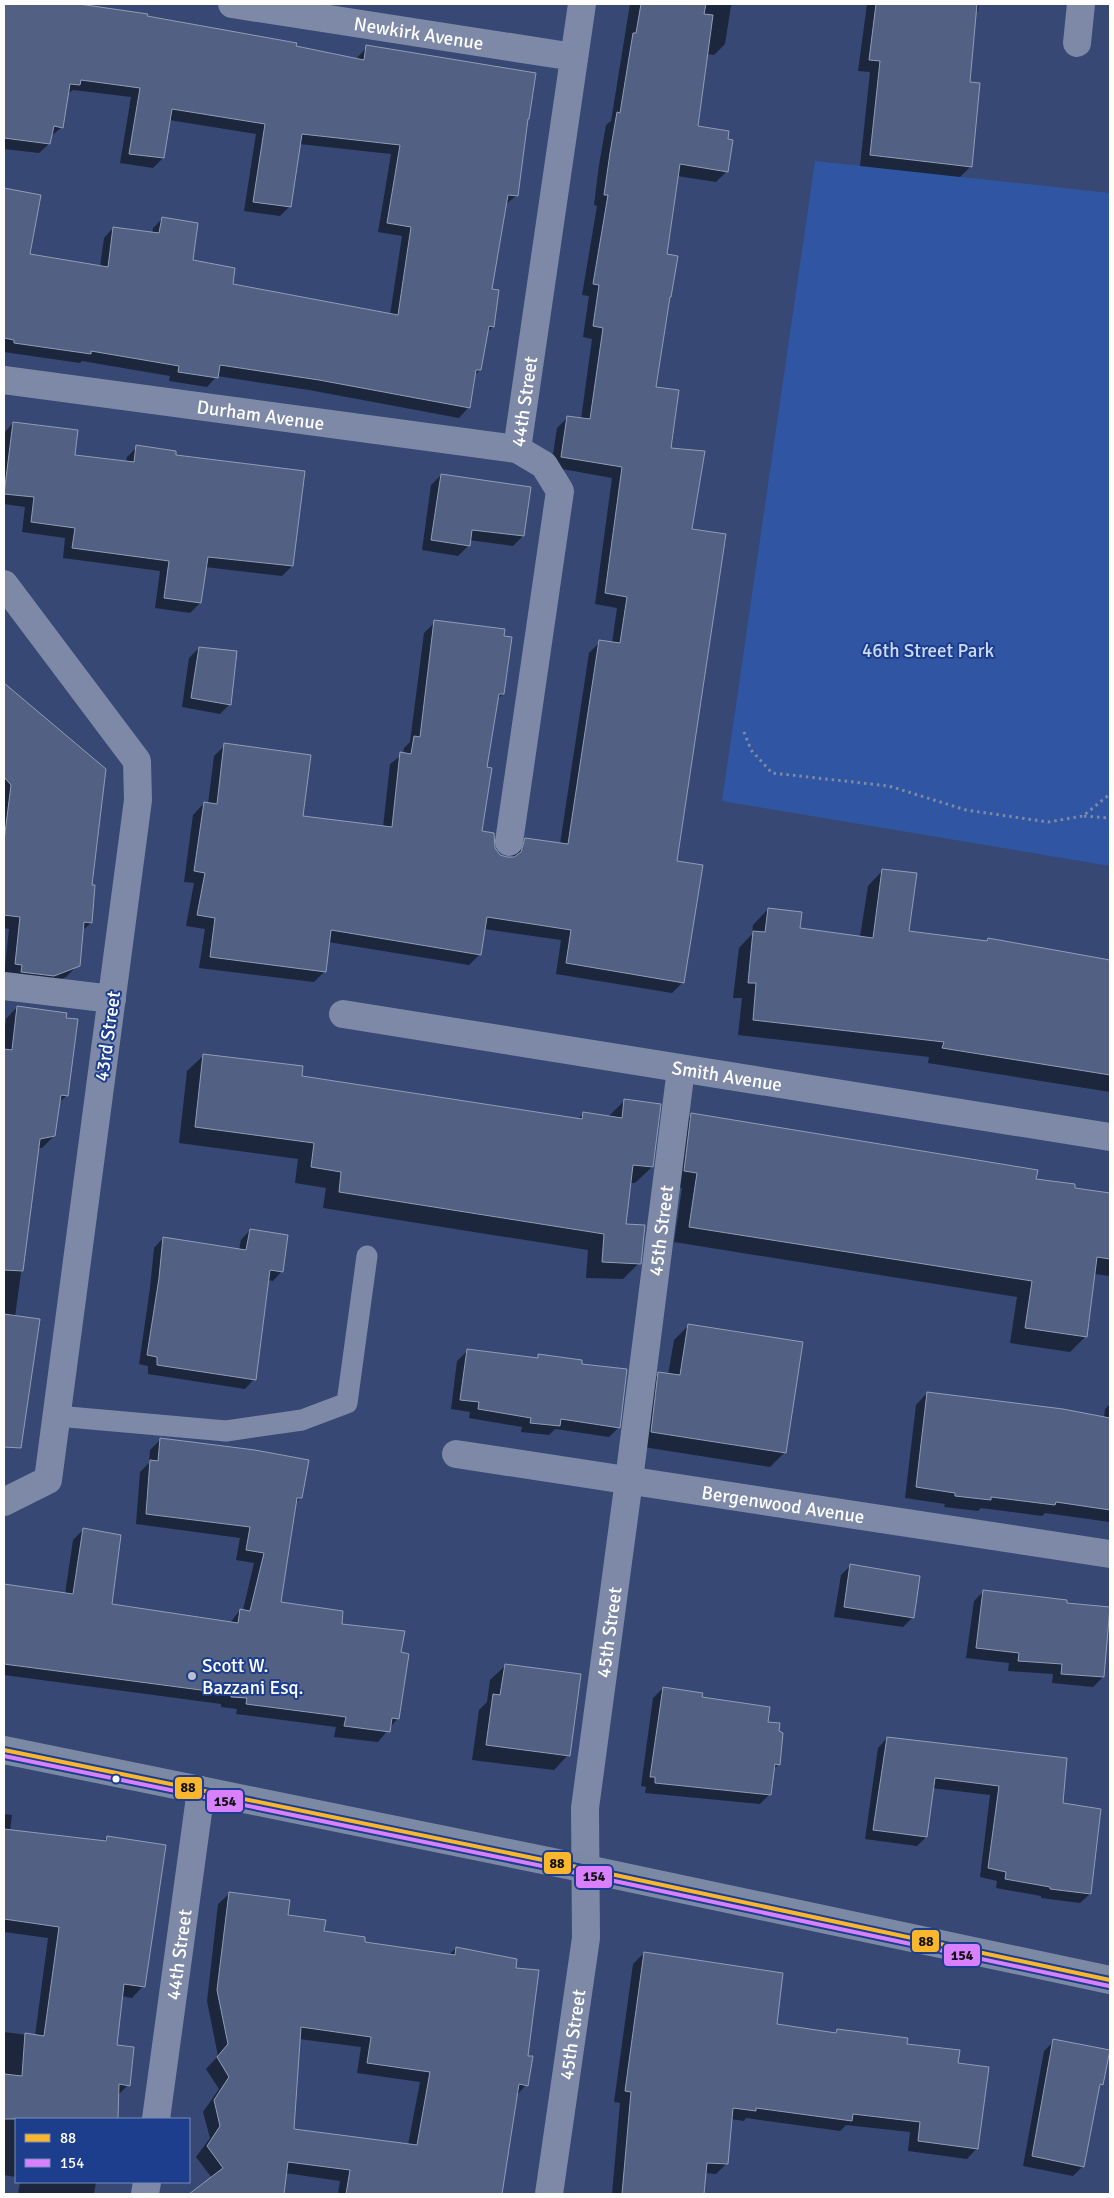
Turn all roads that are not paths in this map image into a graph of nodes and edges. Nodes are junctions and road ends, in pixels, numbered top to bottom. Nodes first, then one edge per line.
1 (232, 4) edge
2 (582, 4) edge
3 (1081, 4) edge
4 (1077, 43) dead end
5 (574, 57) junction
6 (4, 380) edge
7 (518, 449) junction
8 (4, 584) edge
9 (509, 842) dead end
10 (4, 986) edge
11 (112, 999) junction
12 (343, 1014) dead end
13 (680, 1069) junction
14 (1110, 1137) edge
15 (367, 1256) dead end
16 (56, 1416) junction
17 (456, 1454) dead end
18 (629, 1480) junction
19 (4, 1502) edge
20 (1110, 1554) edge
21 (4, 1750) edge
22 (201, 1790) junction
23 (587, 1869) junction
24 (1110, 1980) edge
25 (156, 2118) edge
26 (549, 2194) edge

1 - 5 street, Newkirk Avenue
2 - 5 street, 44th Street
3 - 4 street
5 - 7 street, 44th Street
6 - 7 street, Durham Avenue
7 - 9 street, 44th Street
8 - 11 street, 43rd Street
10 - 11 street
11 - 16 street, 43rd Street
12 - 13 street, Smith Avenue
13 - 14 street, Smith Avenue
13 - 18 street, 45th Street
15 - 16 lane
16 - 19 street, 43rd Street
17 - 18 street, Bergenwood Avenue
18 - 20 street, Bergenwood Avenue
18 - 23 street, 45th Street
21 - 22 main road
22 - 23 main road
22 - 25 street, 44th Street
23 - 24 main road
23 - 26 street, 45th Street

